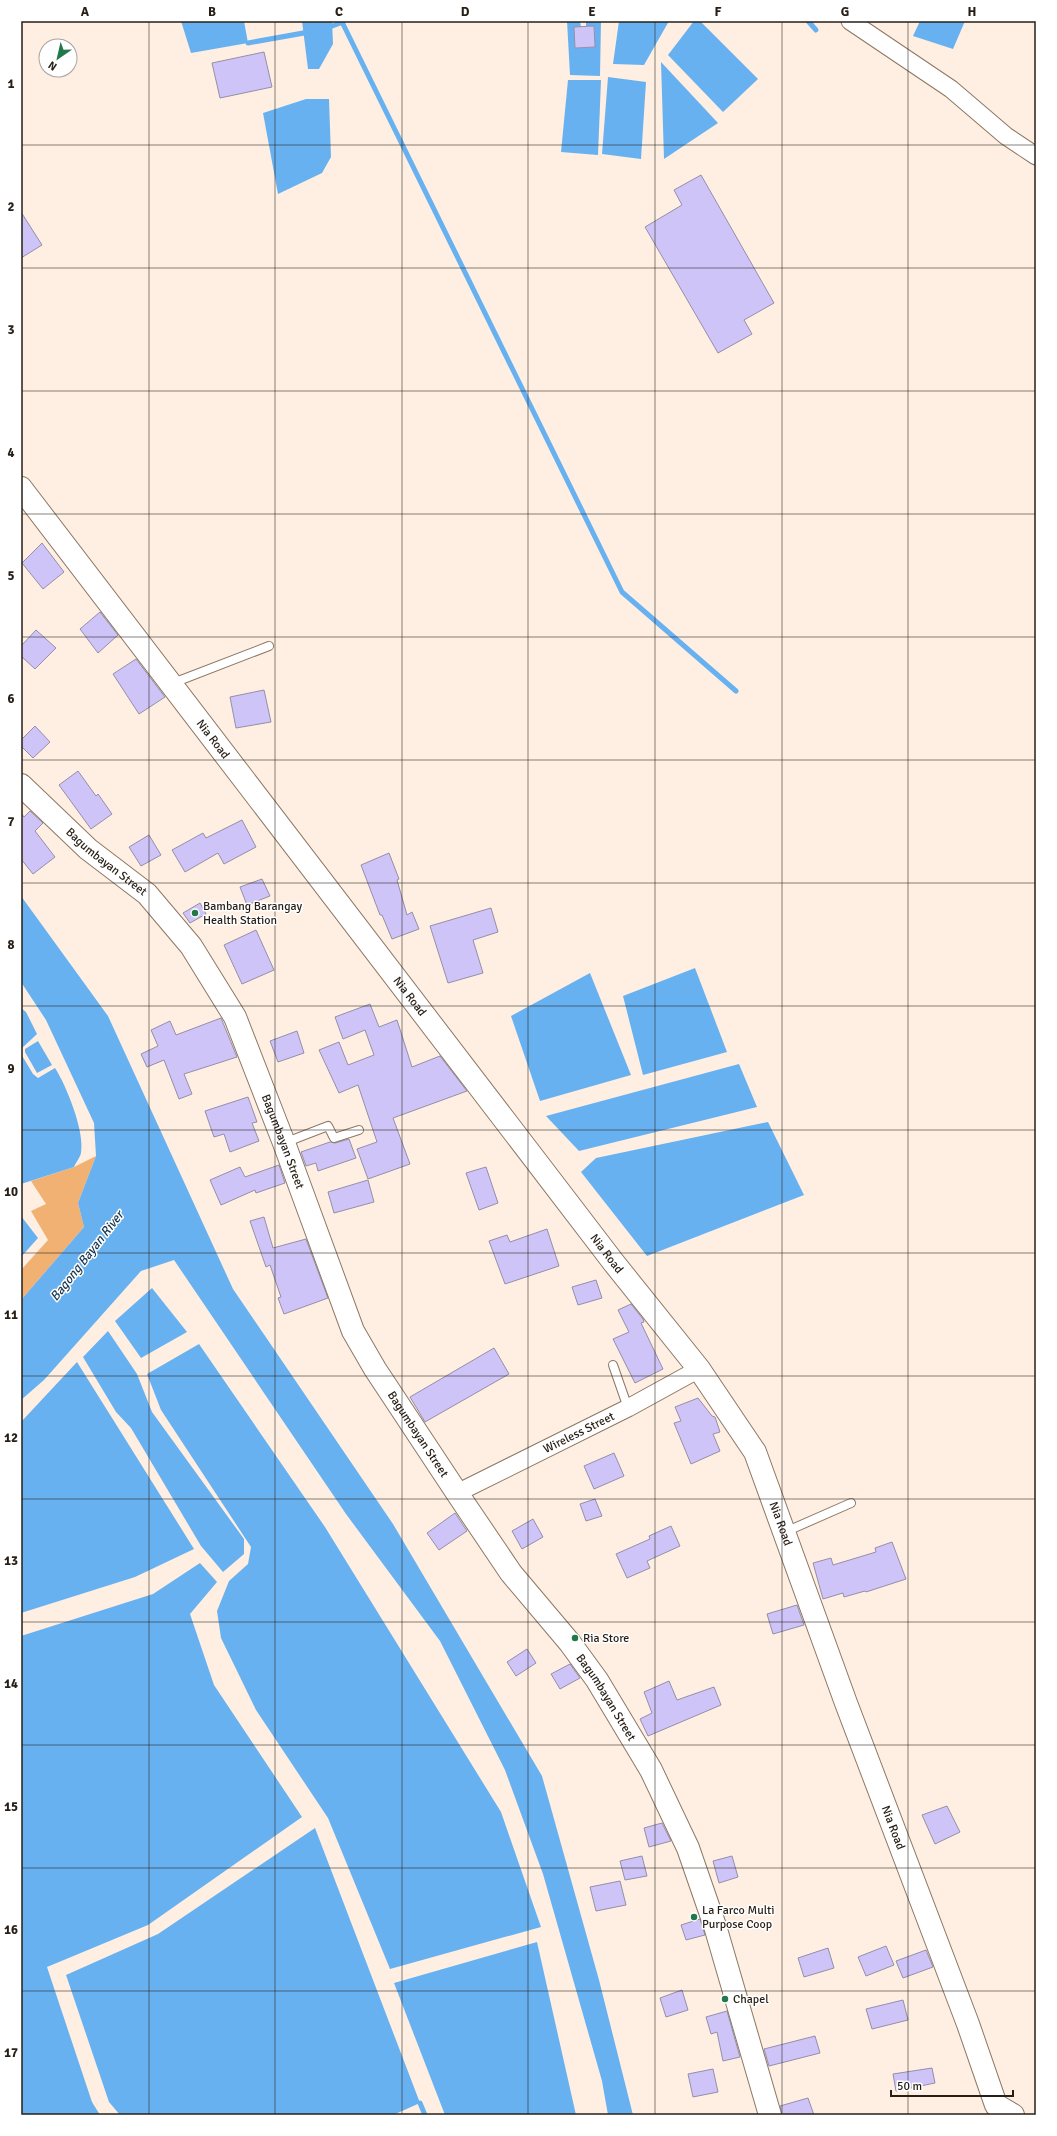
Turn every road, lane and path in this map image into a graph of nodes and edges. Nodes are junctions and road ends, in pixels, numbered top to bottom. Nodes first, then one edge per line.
1 (850, 21) edge
2 (1036, 156) edge
3 (21, 488) edge
4 (269, 646) dead end
5 (171, 684) junction
6 (21, 785) edge
7 (359, 1130) dead end
8 (284, 1143) junction
9 (613, 1366) dead end
10 (699, 1369) junction
11 (628, 1408) junction
12 (457, 1493) junction
13 (852, 1503) dead end
14 (784, 1532) junction
15 (770, 2115) edge
16 (1012, 2115) edge

1 - 2 street
3 - 5 street, Nia Road
4 - 5 lane
5 - 10 street, Nia Road
6 - 8 street, Bagumbayan Street
7 - 8 lane
8 - 12 street, Bagumbayan Street
9 - 11 lane
10 - 11 street, Wireless Street
10 - 14 street, Nia Road
11 - 12 street, Wireless Street
12 - 15 street, Bagumbayan Street
13 - 14 lane
14 - 16 street, Nia Road

